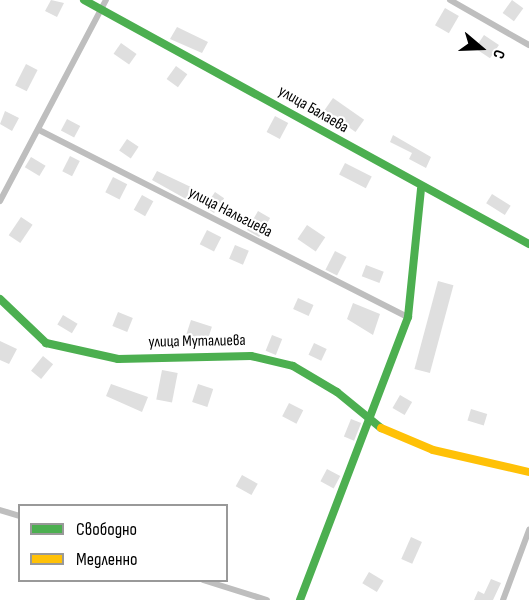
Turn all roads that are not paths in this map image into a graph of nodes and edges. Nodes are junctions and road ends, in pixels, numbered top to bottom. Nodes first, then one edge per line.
1 (84, 0) edge
2 (106, 0) edge
3 (450, 0) edge
4 (102, 11) junction
5 (529, 45) edge
6 (41, 131) junction
7 (421, 189) junction
8 (0, 201) edge
9 (529, 244) edge
10 (0, 299) edge
11 (408, 317) junction
12 (370, 423) junction
13 (529, 472) edge
14 (0, 510) edge
15 (18, 515) edge
16 (529, 530) edge
17 (208, 582) edge
18 (267, 600) edge
19 (300, 600) edge
20 (503, 600) edge

1 - 4 street, улица Балаева
2 - 4 street
3 - 5 street
4 - 6 street
4 - 7 street, улица Балаева
6 - 8 street
6 - 11 street, улица Нальгиева
7 - 9 street, улица Балаева
7 - 11 street
10 - 12 street, улица Муталиева
11 - 12 street
12 - 13 street, улица Муталиева
12 - 19 street
14 - 15 street
16 - 20 street
17 - 18 street

